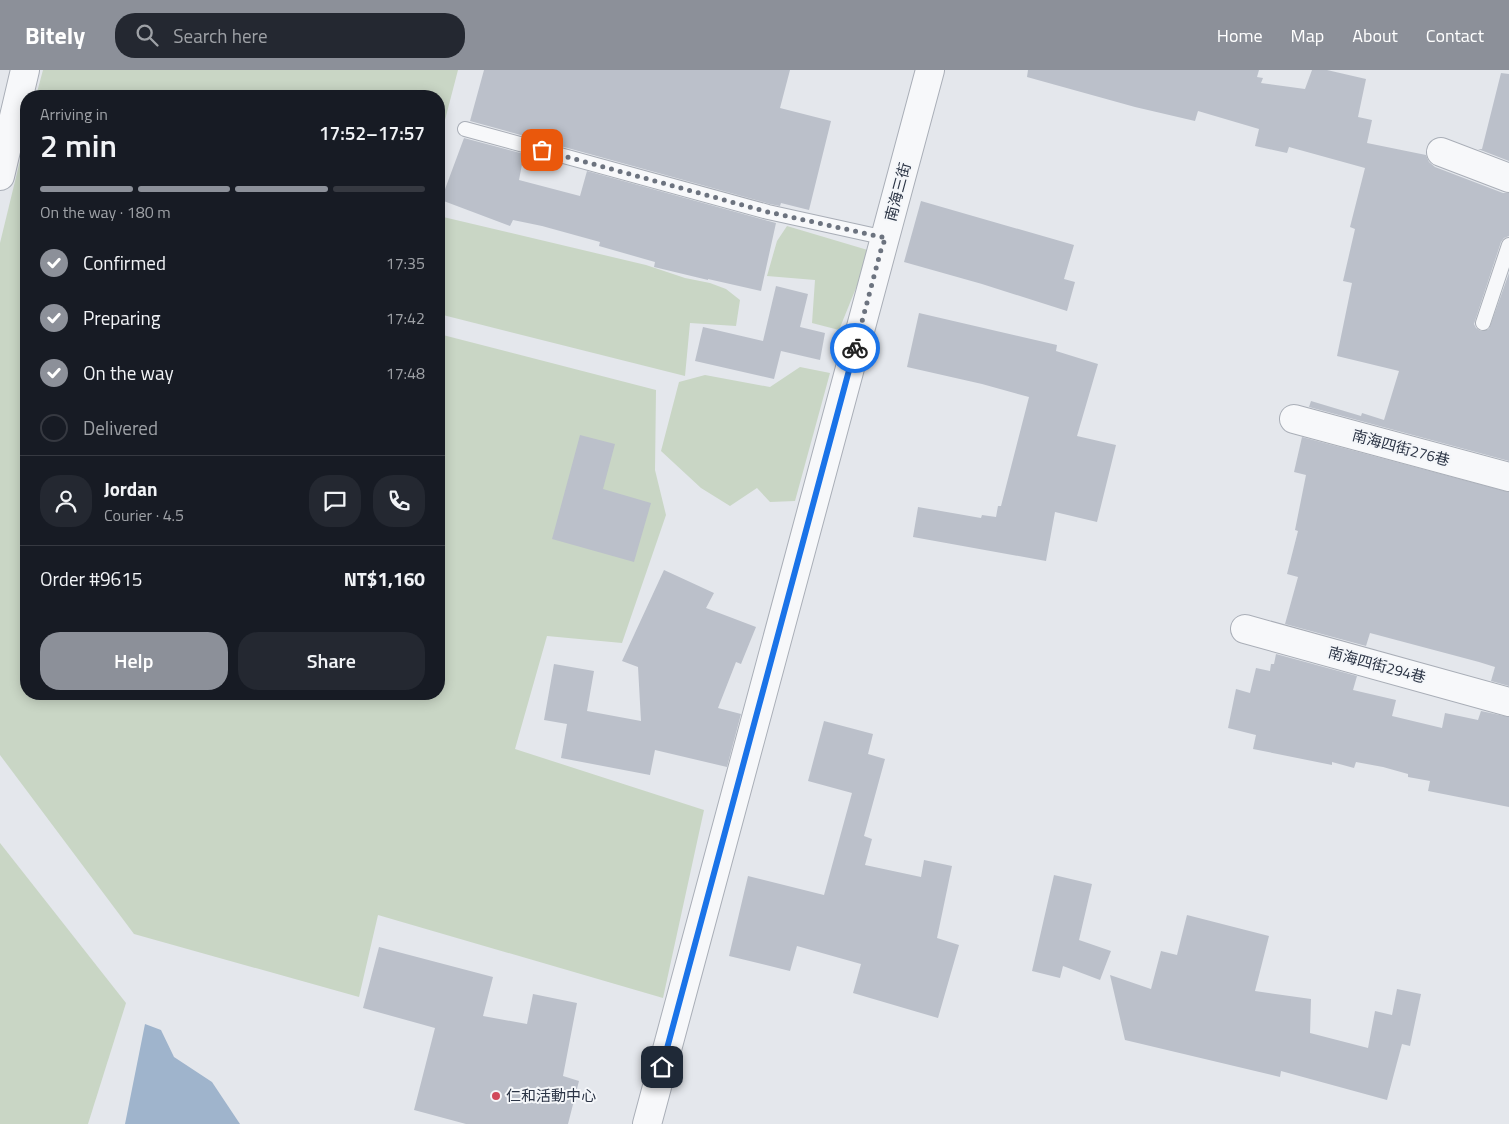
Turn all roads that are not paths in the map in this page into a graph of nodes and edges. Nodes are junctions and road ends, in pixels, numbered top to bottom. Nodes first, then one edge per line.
1 (25, 70) edge
2 (930, 70) edge
3 (20, 90) edge
4 (20, 91) edge
5 (465, 129) dead end
6 (1441, 152) dead end
7 (0, 176) edge
8 (1509, 178) edge
9 (886, 238) junction
10 (1509, 245) edge
11 (1483, 323) dead end
12 (1294, 419) dead end
13 (1509, 477) edge
14 (1246, 629) dead end
15 (1509, 702) edge
16 (647, 1124) edge

1 - 3 street
2 - 9 street, 南海三街
4 - 7 street
5 - 9 lane
6 - 8 street
9 - 16 street, 南海三街
10 - 11 lane
12 - 13 street, 南海四街276巷
14 - 15 street, 南海四街294巷

